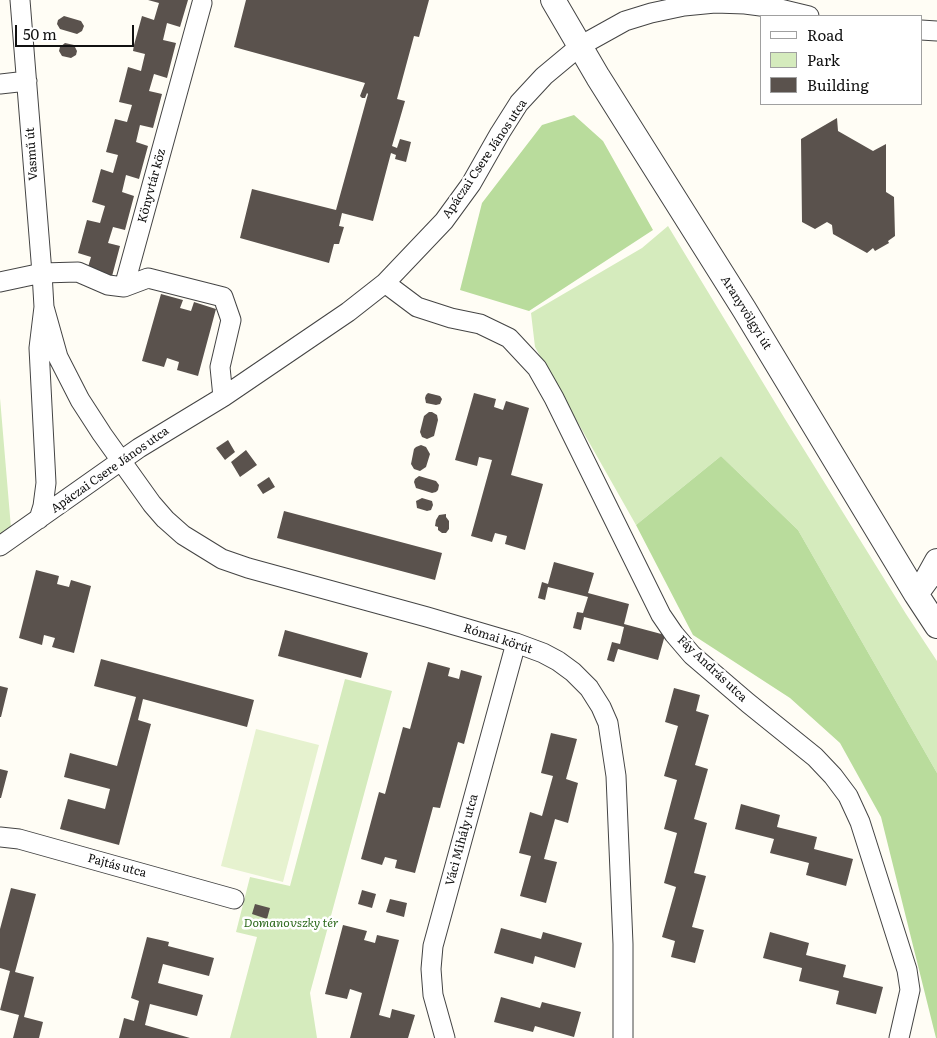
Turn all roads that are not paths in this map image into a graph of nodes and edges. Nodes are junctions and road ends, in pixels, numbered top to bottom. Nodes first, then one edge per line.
1 (20, 0) edge
2 (553, 0) edge
3 (202, 3) dead end
4 (684, 3) edge
5 (805, 15) edge
6 (922, 30) edge
7 (937, 31) edge
8 (580, 46) junction
9 (27, 81) junction
10 (0, 84) edge
11 (42, 272) junction
12 (0, 282) edge
13 (385, 282) junction
14 (124, 287) junction
15 (44, 307) junction
16 (222, 397) junction
17 (121, 461) junction
18 (39, 519) junction
19 (0, 546) edge
20 (937, 561) edge
21 (916, 594) junction
22 (937, 626) edge
23 (516, 642) junction
24 (0, 837) edge
25 (234, 899) dead end
26 (445, 1038) edge
27 (623, 1038) edge
28 (899, 1038) edge

1 - 9 street, Vasmű út
2 - 8 street, Aranyvölgyi út
3 - 14 street, Könyvtár köz
4 - 5 street, Apáczai Csere János utca
4 - 8 street, Apáczai Csere János utca
6 - 7 street
8 - 13 street, Apáczai Csere János utca
8 - 21 street, Aranyvölgyi út
9 - 10 street
9 - 11 street, Vasmű út
11 - 12 street
11 - 14 street
11 - 15 street, Vasmű út
13 - 16 street, Apáczai Csere János utca
13 - 28 street, Fáy András utca
14 - 16 street
15 - 17 street, Vasmű út
15 - 18 street, Vasmű út
16 - 17 street, Apáczai Csere János utca
17 - 18 street, Apáczai Csere János utca
17 - 23 street, Római körút
18 - 19 street, Apáczai Csere János utca
20 - 21 street
21 - 22 street, Aranyvölgyi út
23 - 26 street, Váci Mihály utca
23 - 27 street, Római körút
24 - 25 street, Pajtás utca

